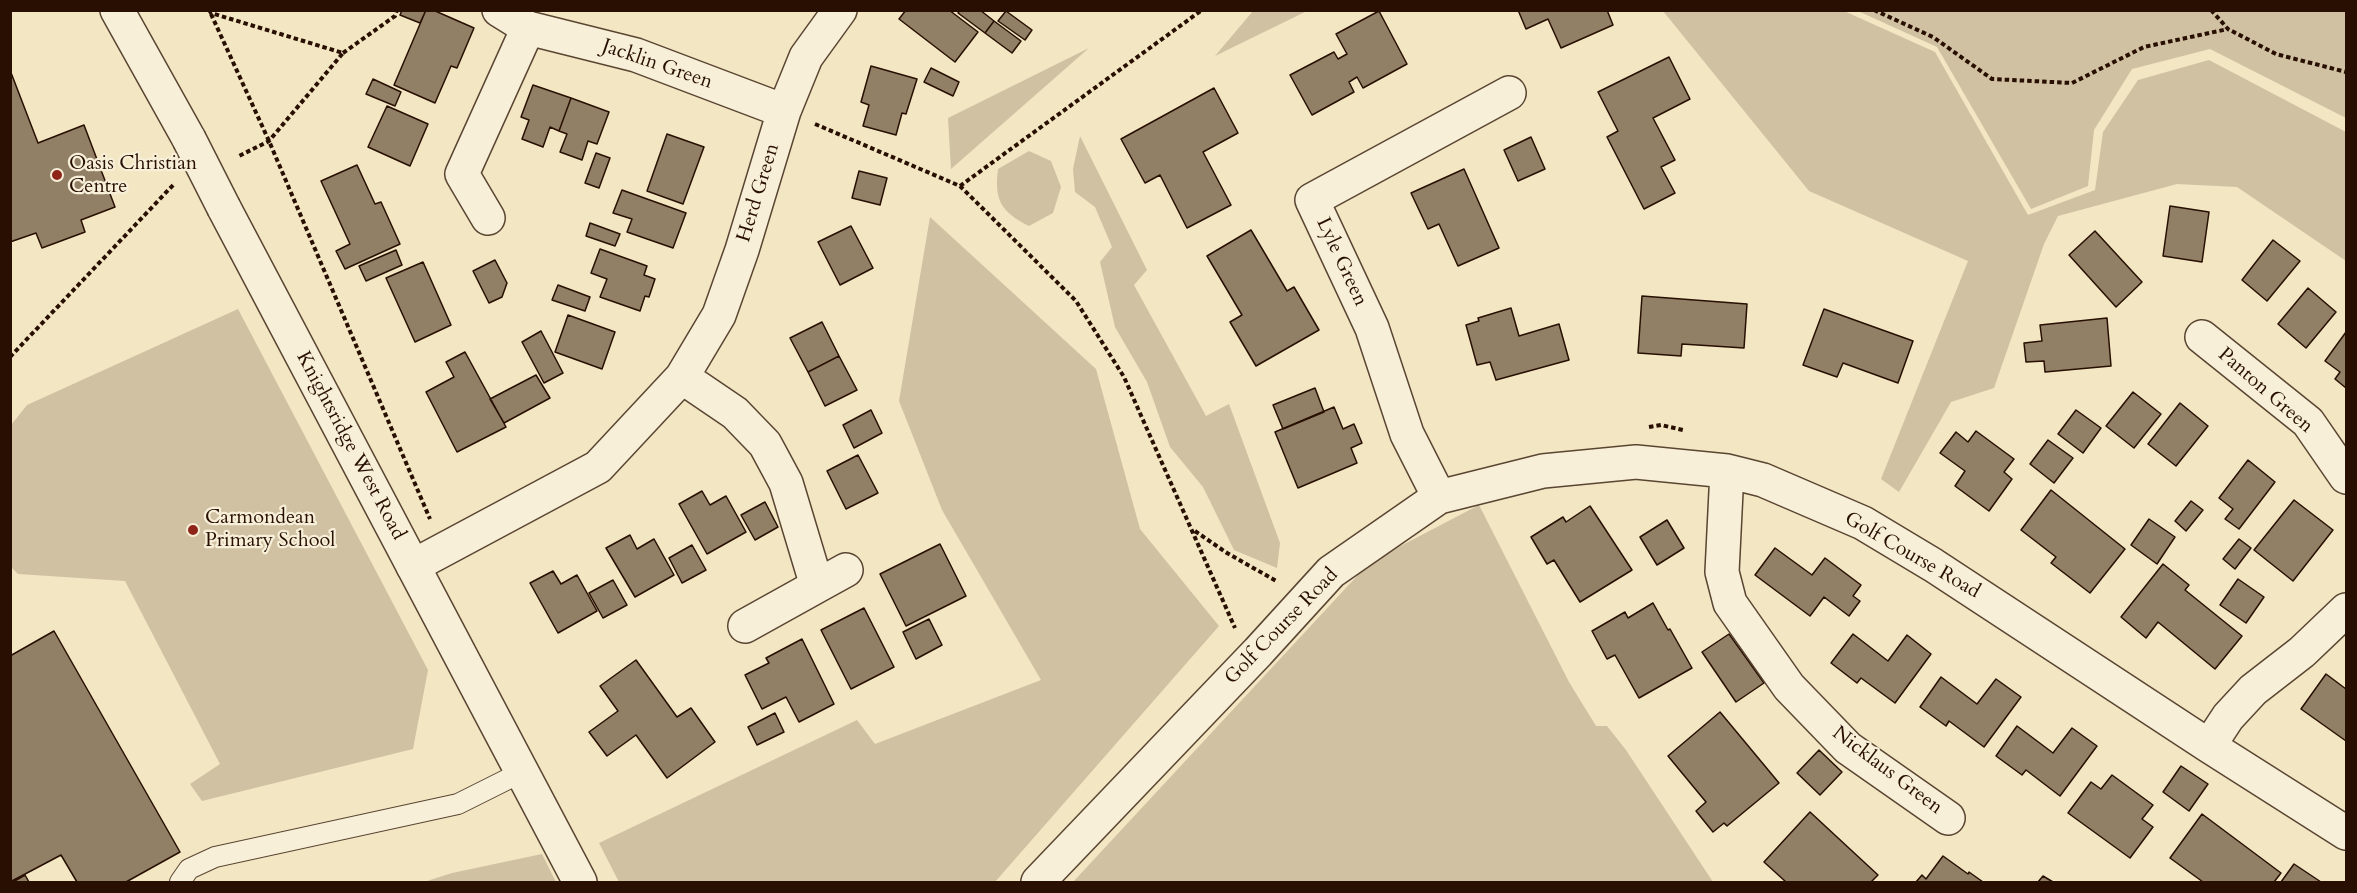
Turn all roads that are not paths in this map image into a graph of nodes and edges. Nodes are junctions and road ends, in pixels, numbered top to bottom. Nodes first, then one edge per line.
1 (117, 10) edge
2 (499, 10) edge
3 (840, 10) edge
4 (528, 28) junction
5 (1509, 93) dead end
6 (784, 111) junction
7 (488, 219) dead end
8 (2202, 337) dead end
9 (682, 377) junction
10 (1728, 471) junction
11 (2346, 477) edge
12 (1439, 497) junction
13 (413, 567) junction
14 (846, 570) dead end
15 (818, 586) junction
16 (2346, 610) edge
17 (745, 626) dead end
18 (2210, 746) junction
19 (522, 772) junction
20 (1948, 818) dead end
21 (2346, 833) edge
22 (180, 882) edge
23 (580, 882) edge
24 (1038, 882) edge

1 - 13 street, Knightsridge West Road, bridge
2 - 4 street, Jacklin Green
3 - 6 street, Herd Green
4 - 6 street, Jacklin Green
4 - 7 street
5 - 12 street, Lyle Green
6 - 9 street, Herd Green
8 - 11 street, Panton Green
9 - 13 street, Herd Green
9 - 15 street
10 - 12 street, Golf Course Road
10 - 18 street, Golf Course Road
10 - 20 street, Nicklaus Green
12 - 24 street, Golf Course Road
13 - 19 street, Knightsridge West Road
14 - 15 street
15 - 17 street
16 - 18 street
18 - 21 street, Golf Course Road
19 - 22 lane
19 - 23 street, Knightsridge West Road

